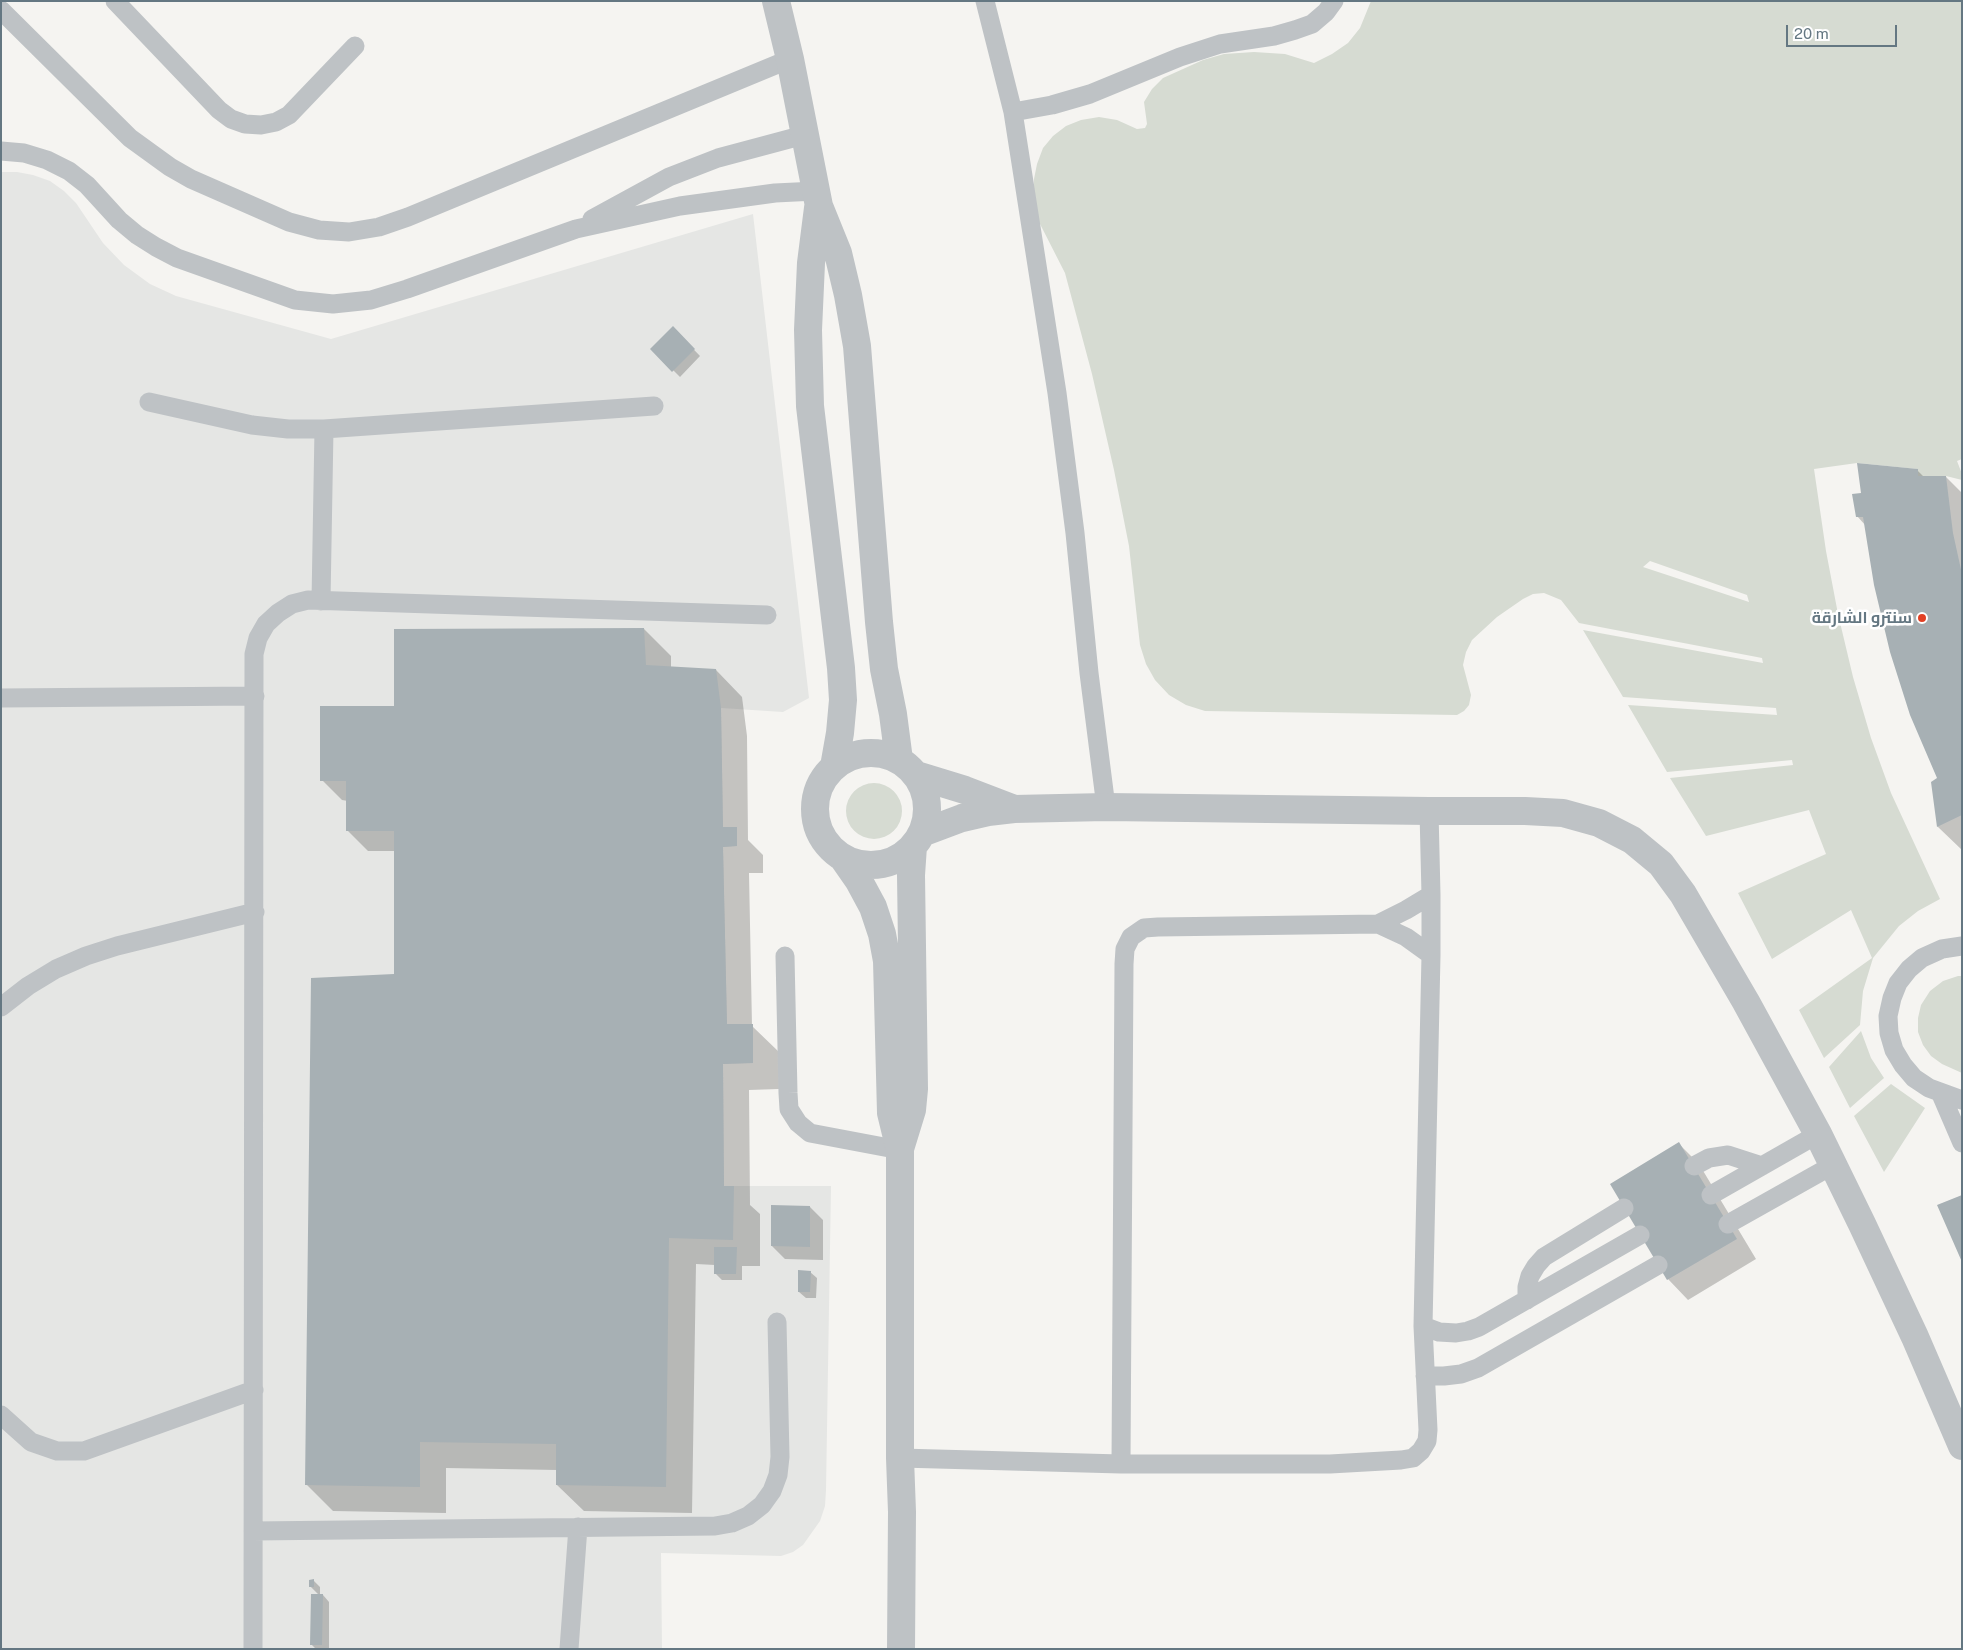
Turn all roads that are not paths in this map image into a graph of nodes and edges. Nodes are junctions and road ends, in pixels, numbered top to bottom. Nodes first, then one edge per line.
1 (115, 1) edge
2 (776, 1) edge
3 (985, 1) edge
4 (1334, 1) edge
5 (1, 10) edge
6 (355, 46) dead end
7 (790, 59) junction
8 (1013, 112) junction
9 (804, 135) junction
10 (1, 152) edge
11 (817, 198) junction
12 (576, 229) junction
13 (149, 402) dead end
14 (654, 406) dead end
15 (324, 429) junction
16 (321, 601) junction
17 (767, 615) dead end
18 (256, 696) junction
19 (1, 698) edge
20 (834, 767) junction
21 (907, 768) junction
22 (1106, 807) junction
23 (1014, 809) junction
24 (1428, 811) junction
25 (918, 840) junction
26 (843, 858) junction
27 (1431, 894) junction
28 (255, 912) junction
29 (1378, 924) junction
30 (1962, 946) edge
31 (1431, 955) junction
32 (785, 956) dead end
33 (1, 1007) edge
34 (1940, 1092) junction
35 (1962, 1100) edge
36 (1818, 1134) junction
37 (1962, 1143) edge
38 (900, 1150) junction
39 (1833, 1165) junction
40 (1694, 1166) dead end
41 (1762, 1166) junction
42 (1711, 1195) dead end
43 (1624, 1208) dead end
44 (1728, 1224) dead end
45 (1640, 1235) dead end
46 (1658, 1265) dead end
47 (1527, 1300) junction
48 (777, 1322) dead end
49 (1423, 1326) junction
50 (1425, 1376) junction
51 (254, 1390) junction
52 (1, 1415) edge
53 (1962, 1446) edge
54 (900, 1458) junction
55 (1121, 1464) junction
56 (578, 1527) junction
57 (253, 1531) junction
58 (253, 1649) edge
59 (569, 1649) edge
60 (900, 1649) edge

1 - 6 lane
2 - 7 street
3 - 8 lane
4 - 8 lane
5 - 7 lane
7 - 9 street
8 - 22 lane
9 - 11 street
9 - 12 lane
10 - 12 lane
11 - 12 lane
11 - 20 street
11 - 21 street
13 - 15 lane
14 - 15 lane
15 - 16 lane
16 - 17 lane
16 - 18 lane
18 - 19 lane
18 - 28 lane
20 - 21 street
20 - 26 street
21 - 23 street
21 - 25 street
22 - 23 street
22 - 24 street
23 - 25 street
24 - 27 lane
24 - 36 street
25 - 26 street
25 - 38 street
26 - 38 street
27 - 29 lane
27 - 31 lane
28 - 33 lane
28 - 51 lane
29 - 31 lane
29 - 55 lane
30 - 34 lane
31 - 49 lane
32 - 38 lane
34 - 35 lane
34 - 37 lane
36 - 39 street
36 - 41 lane
38 - 54 street
39 - 44 lane
39 - 53 street
40 - 41 lane
41 - 42 lane
43 - 47 lane
45 - 47 lane
46 - 50 lane
47 - 49 lane
48 - 56 lane
49 - 50 lane
50 - 55 lane
51 - 52 lane
51 - 57 lane
54 - 55 lane
54 - 60 street
56 - 57 lane
56 - 59 lane
57 - 58 lane

